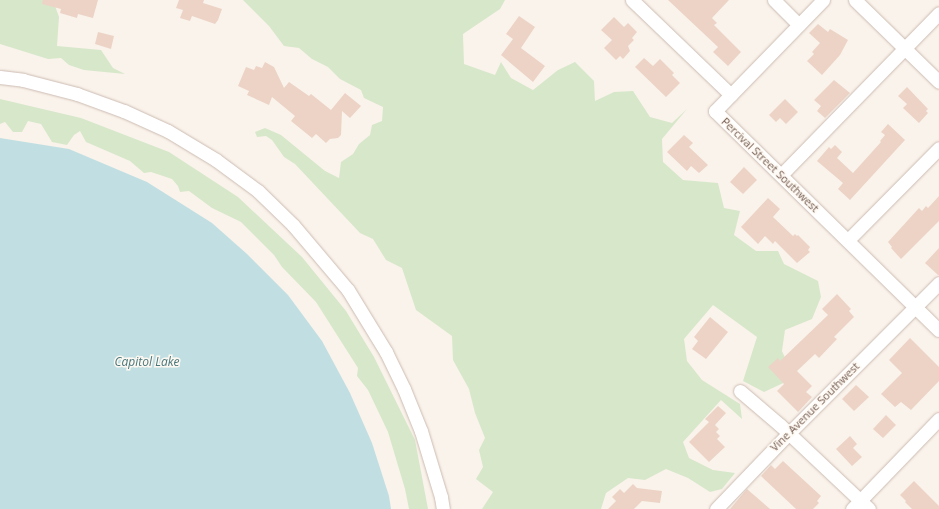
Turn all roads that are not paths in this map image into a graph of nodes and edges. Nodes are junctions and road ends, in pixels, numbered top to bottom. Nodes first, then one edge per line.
1 (632, 0) edge
2 (774, 0) edge
3 (823, 0) edge
4 (855, 0) edge
5 (939, 13) edge
6 (799, 25) junction
7 (904, 48) junction
8 (0, 77) edge
9 (939, 82) edge
10 (731, 95) junction
11 (939, 148) edge
12 (781, 175) junction
13 (848, 240) junction
14 (939, 283) edge
15 (916, 307) junction
16 (939, 330) edge
17 (740, 391) dead end
18 (939, 419) edge
19 (789, 433) junction
20 (861, 506) edge
21 (443, 509) edge
22 (716, 509) edge

1 - 10 street
2 - 6 street
3 - 6 street
4 - 7 street
5 - 7 street
6 - 10 street
7 - 9 street
7 - 12 street
8 - 21 street
10 - 12 street, Percival Street Southwest
11 - 13 street
12 - 13 street, Percival Street Southwest
13 - 15 street, Percival Street Southwest
14 - 15 street, Vine Avenue Southwest
15 - 16 street, Percival Street Southwest
15 - 19 street, Vine Avenue Southwest
17 - 19 street
18 - 20 street
19 - 20 street
19 - 22 street, Vine Avenue Southwest

